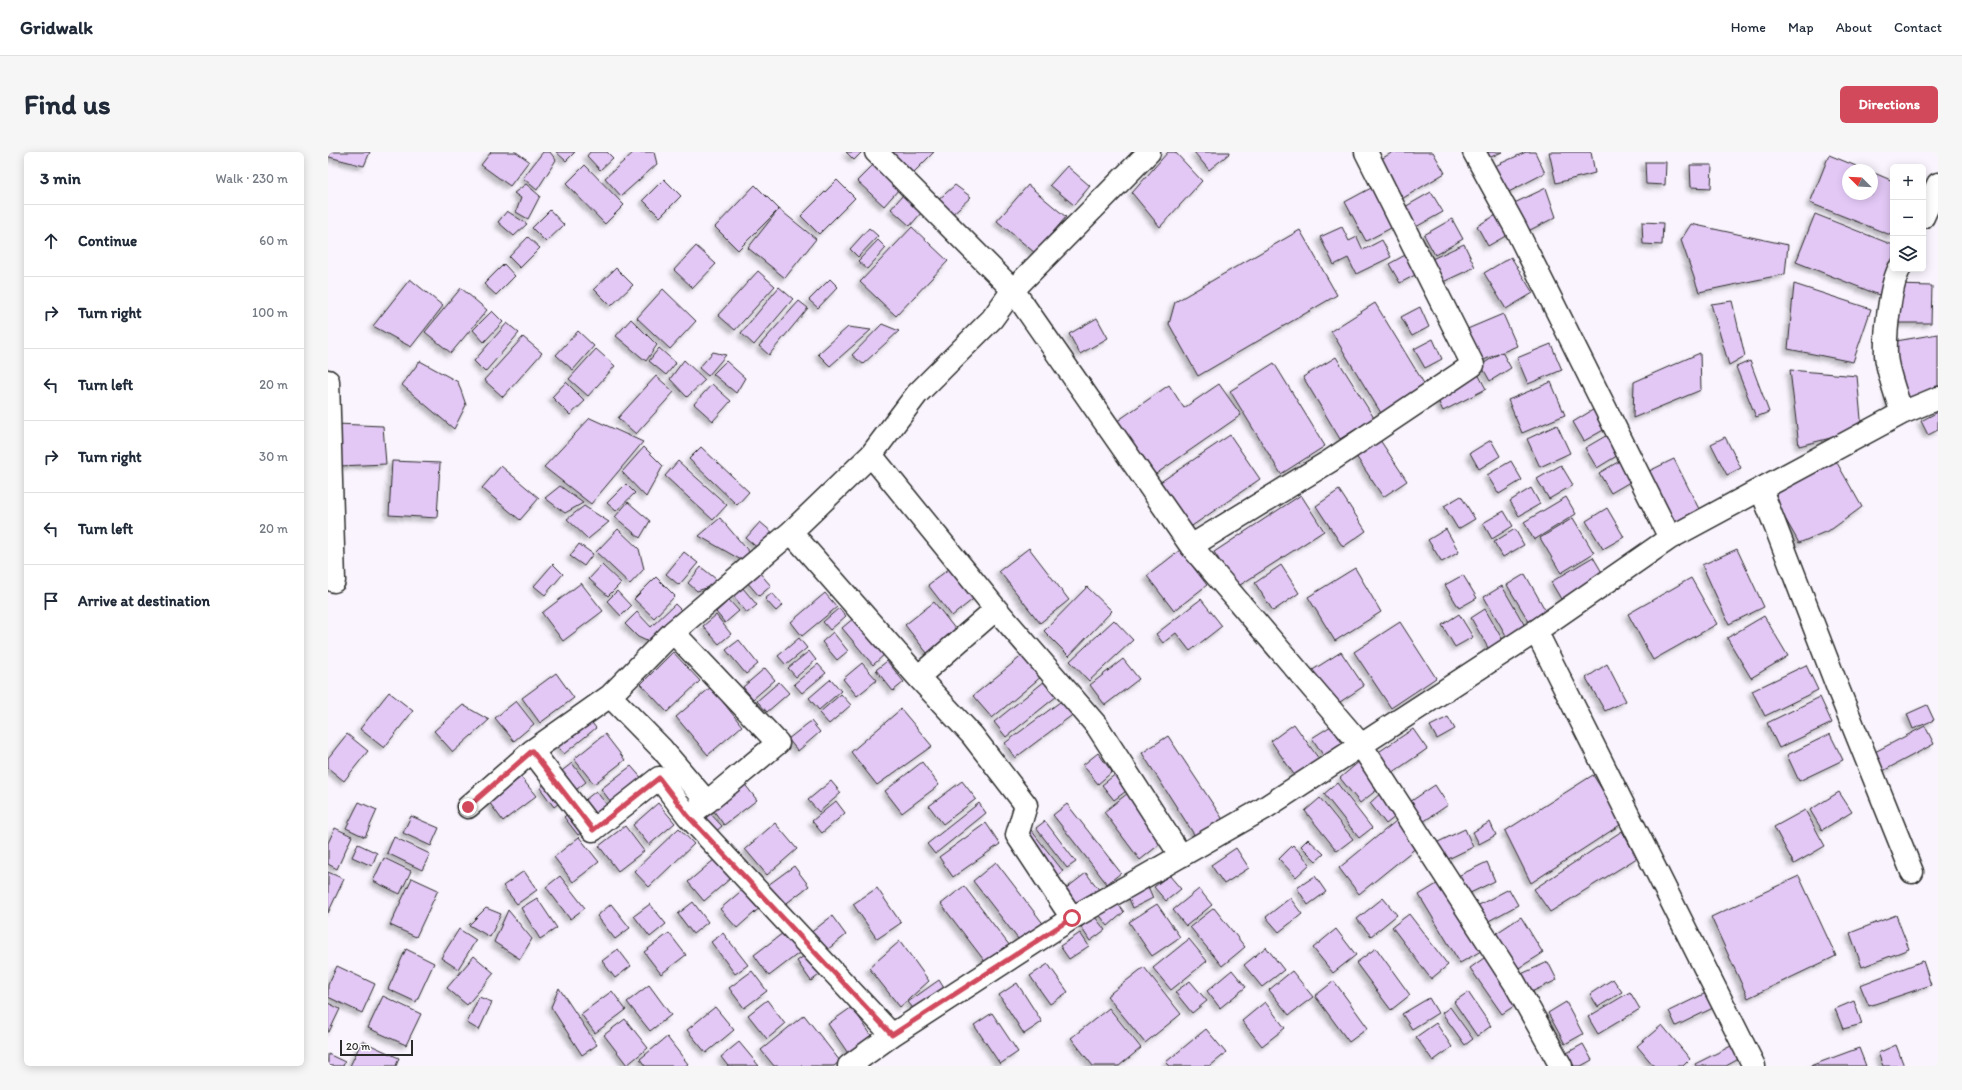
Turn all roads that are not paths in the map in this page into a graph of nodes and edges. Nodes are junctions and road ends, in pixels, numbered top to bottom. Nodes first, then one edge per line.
1 (876, 152) edge
2 (1148, 152) edge
3 (1366, 152) edge
4 (1474, 152) edge
5 (1938, 184) edge
6 (1926, 210) edge
7 (1898, 272) edge
8 (1013, 290) junction
9 (328, 381) edge
10 (1938, 398) edge
11 (1902, 413) junction
12 (871, 455) junction
13 (1761, 490) junction
14 (791, 532) junction
15 (1670, 538) junction
16 (1191, 546) junction
17 (334, 581) dead end
18 (996, 609) junction
19 (1536, 631) junction
20 (673, 632) junction
21 (918, 677) junction
22 (610, 696) junction
23 (1361, 746) junction
24 (532, 751) junction
25 (707, 802) junction
26 (468, 807) dead end
27 (688, 816) junction
28 (1181, 856) junction
29 (1912, 872) dead end
30 (1072, 918) junction
31 (892, 1035) junction
32 (849, 1066) edge
33 (1561, 1066) edge
34 (1754, 1066) edge

1 - 8 street
2 - 8 street
3 - 16 street
4 - 15 street
5 - 6 street
7 - 11 street
8 - 12 street
8 - 16 street
9 - 17 street
10 - 11 street
11 - 13 street
12 - 14 street
12 - 18 street
13 - 15 street
13 - 29 street
14 - 20 street
14 - 21 street
15 - 19 street
16 - 23 street
18 - 21 street
18 - 28 street
19 - 23 street
19 - 34 street
20 - 22 street
20 - 25 street
21 - 30 street
22 - 24 street
22 - 25 street
23 - 28 street
23 - 33 street
24 - 26 street
24 - 27 street
25 - 27 street
27 - 31 street
28 - 30 street
30 - 31 street
31 - 32 street

